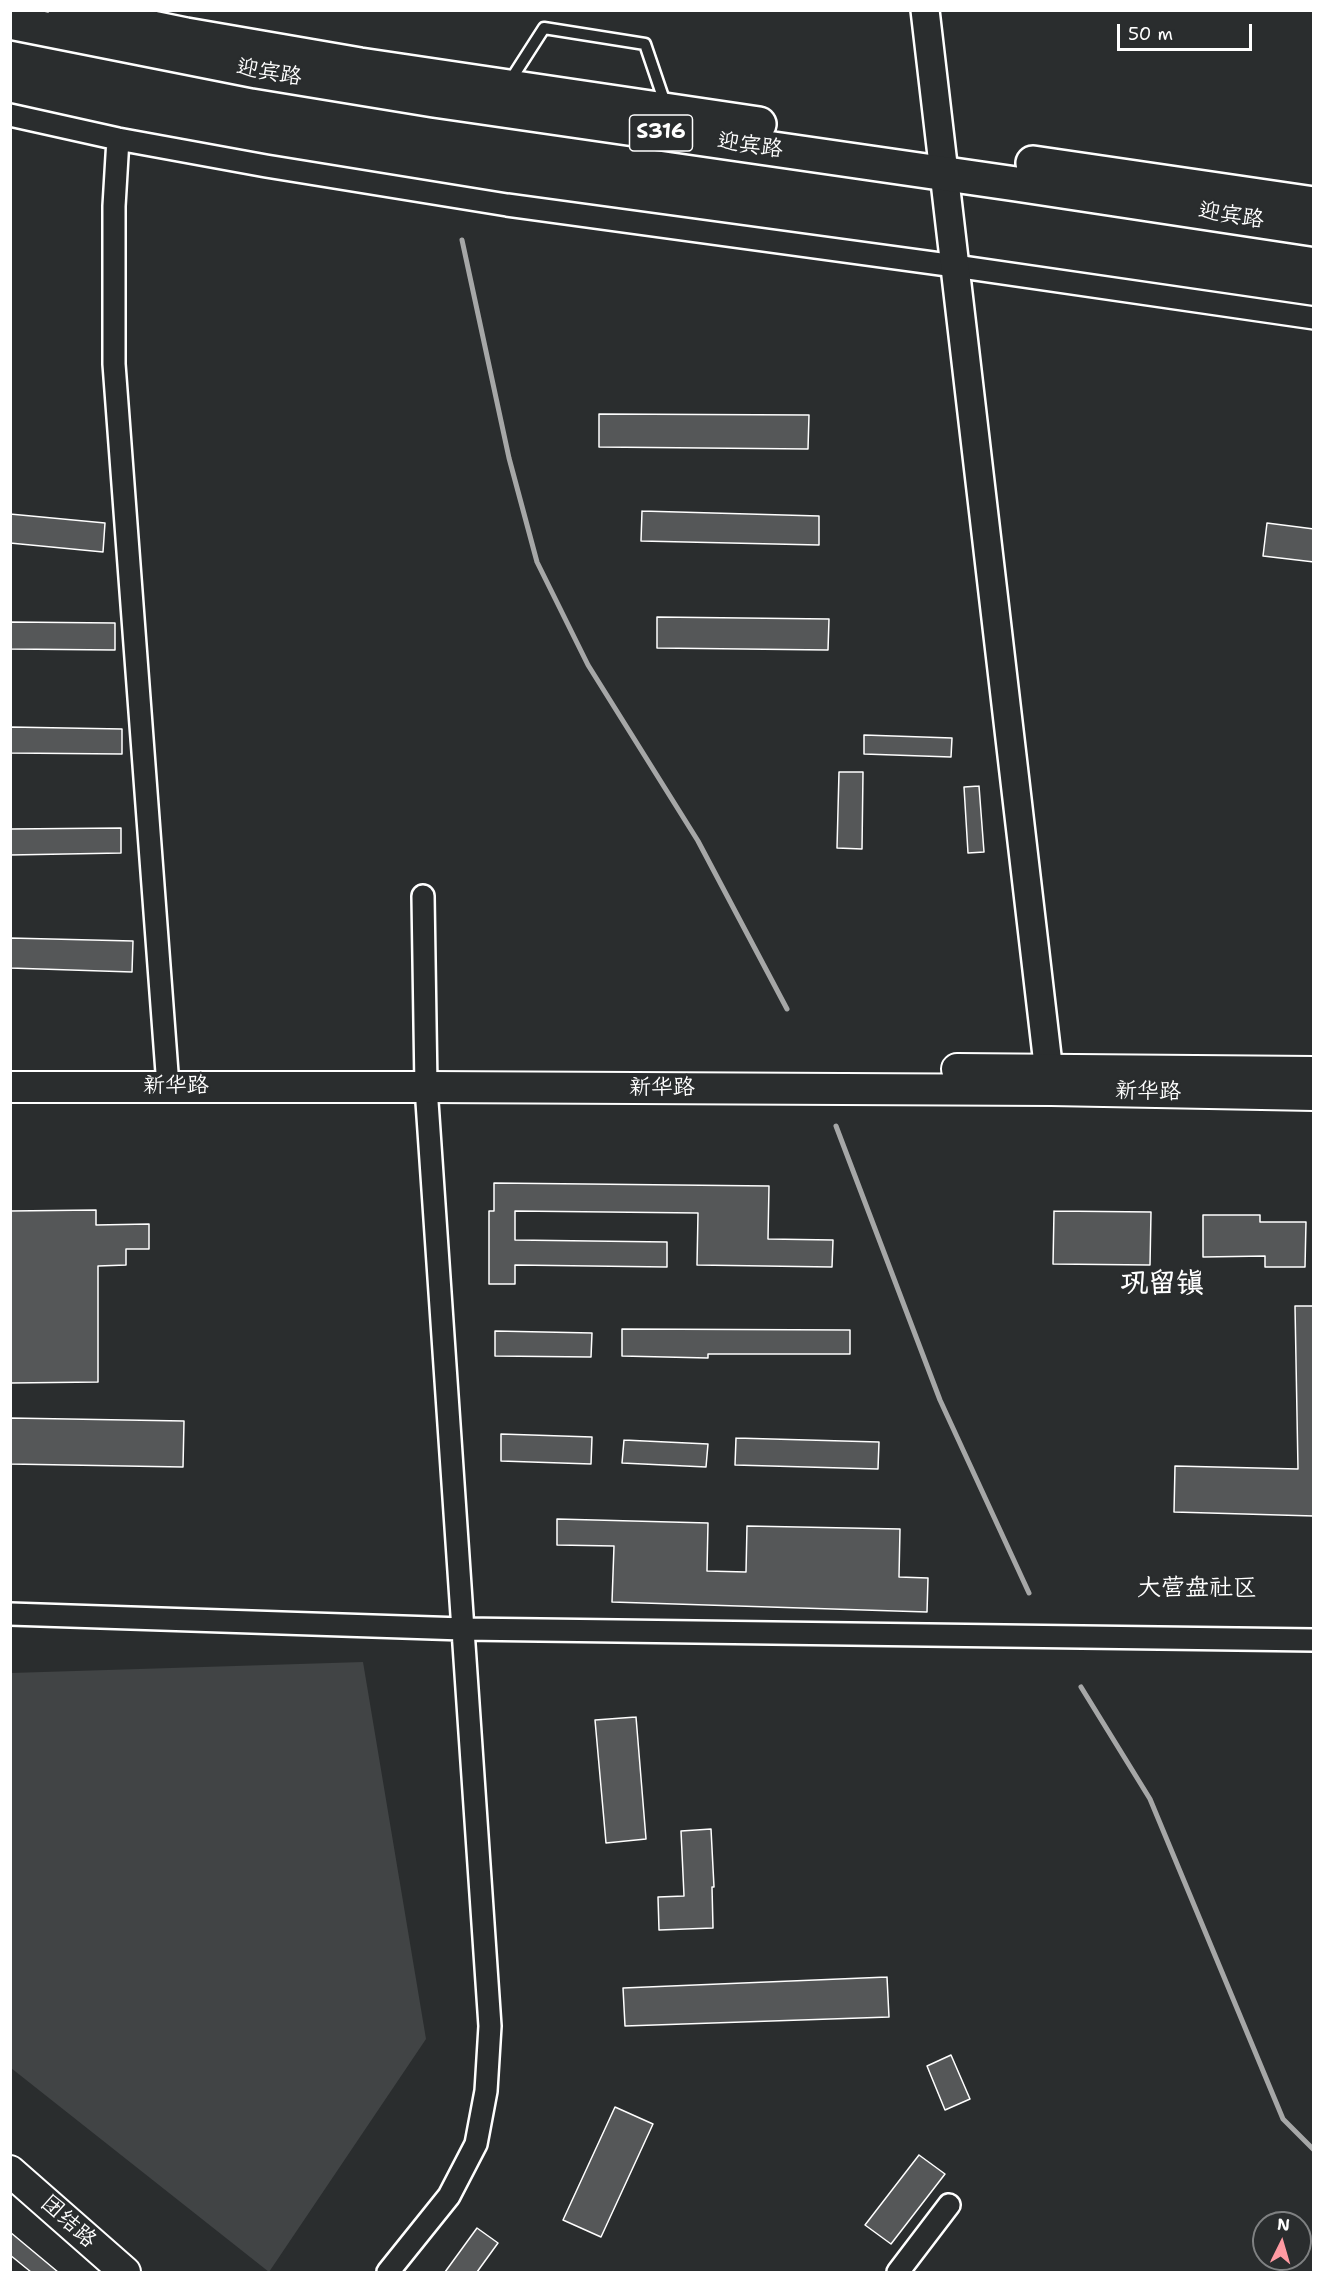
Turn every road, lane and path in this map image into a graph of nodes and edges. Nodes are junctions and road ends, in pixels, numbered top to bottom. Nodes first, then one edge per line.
1 (65, 10) edge
2 (925, 10) edge
3 (10, 22) edge
4 (507, 87) junction
5 (668, 110) junction
6 (10, 115) edge
7 (118, 139) junction
8 (943, 162) junction
9 (1314, 204) edge
10 (1314, 229) edge
11 (956, 266) junction
12 (1314, 318) edge
13 (423, 896) dead end
14 (10, 1068) edge
15 (1314, 1072) edge
16 (168, 1077) junction
17 (426, 1077) junction
18 (1050, 1080) junction
19 (10, 1087) edge
20 (1314, 1095) edge
21 (10, 1614) edge
22 (463, 1629) junction
23 (1314, 1640) edge
24 (10, 2171) edge
25 (949, 2205) dead end
26 (125, 2272) edge
27 (388, 2272) edge
28 (898, 2272) edge

1 - 4 main road, 迎宾路 / S316
2 - 8 street
3 - 8 main road, 迎宾路 / S316
4 - 5 main road, 迎宾路 / S316
4 - 5 lane
5 - 8 main road, 迎宾路 / S316
6 - 7 street
7 - 11 street
7 - 16 street
8 - 9 main road, 迎宾路 / S316
8 - 10 main road, 迎宾路 / S316
8 - 11 street
11 - 12 street
11 - 18 street
13 - 17 street
14 - 16 main road, 新华路
15 - 18 main road, 新华路
16 - 17 main road, 新华路
16 - 19 main road, 新华路
17 - 18 main road, 新华路
17 - 22 street
18 - 20 main road, 新华路
21 - 22 street
22 - 23 street
22 - 27 street
24 - 26 main road, 团结路
25 - 28 street

